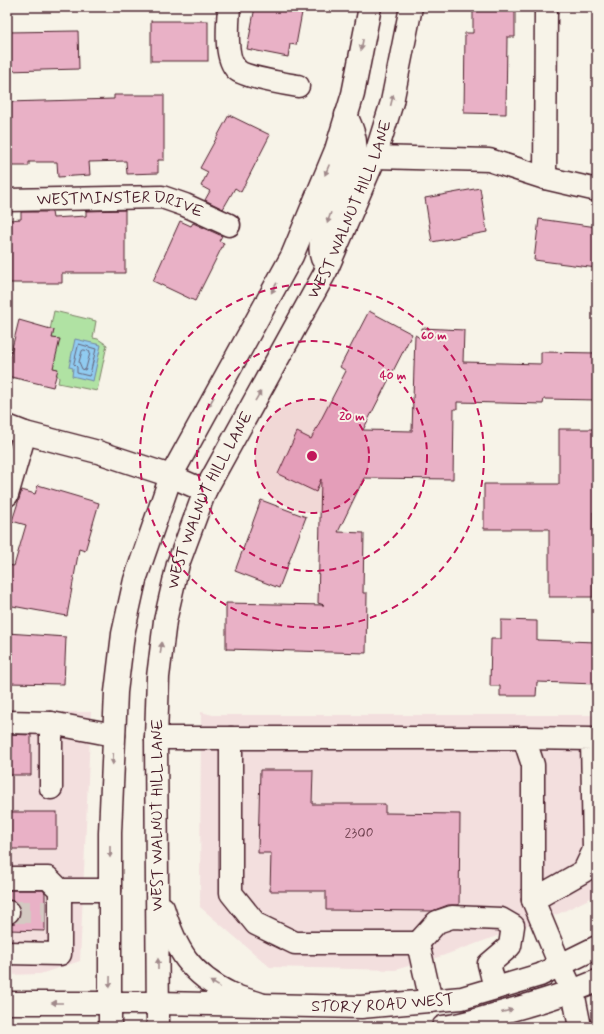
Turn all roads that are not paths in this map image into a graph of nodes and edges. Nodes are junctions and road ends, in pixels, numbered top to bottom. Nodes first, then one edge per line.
1 (229, 7) edge
2 (370, 7) edge
3 (411, 7) edge
4 (546, 7) edge
5 (298, 86) dead end
6 (346, 115) junction
7 (375, 157) junction
8 (545, 178) junction
9 (597, 190) edge
10 (7, 200) edge
11 (229, 225) dead end
12 (328, 265) junction
13 (16, 429) edge
14 (171, 476) junction
15 (205, 492) junction
16 (7, 495) edge
17 (7, 722) edge
18 (51, 723) junction
19 (114, 735) junction
20 (156, 738) junction
21 (231, 738) junction
22 (524, 738) junction
23 (51, 788) dead end
24 (593, 858) edge
25 (7, 878) edge
26 (60, 890) junction
27 (110, 890) junction
28 (157, 891) junction
29 (534, 900) junction
30 (418, 943) junction
31 (597, 947) edge
32 (7, 953) edge
33 (560, 965) junction
34 (597, 981) edge
35 (495, 988) junction
36 (573, 992) junction
37 (432, 1001) junction
38 (7, 1003) edge
39 (158, 1003) junction
40 (110, 1004) junction
41 (264, 1005) junction
42 (110, 1027) edge
43 (158, 1027) edge
44 (450, 1027) edge
45 (580, 1027) edge

1 - 5 main road
2 -> 6 main road, WEST WALNUT HILL LANE
7 -> 3 main road, WEST WALNUT HILL LANE
4 - 8 main road
6 -> 12 main road
6 -> 14 main road, WEST WALNUT HILL LANE
7 - 8 main road
7 - 12 main road, WEST WALNUT HILL LANE
8 - 9 main road
10 - 11 main road, WESTMINSTER DRIVE
15 -> 12 main road, WEST WALNUT HILL LANE
13 - 14 main road
13 - 16 main road
14 - 15 main road
14 - 19 main road, WEST WALNUT HILL LANE
20 -> 15 main road, WEST WALNUT HILL LANE
17 - 18 main road
18 - 19 main road
18 - 23 main road
19 -> 27 main road, WEST WALNUT HILL LANE
20 - 21 main road
20 - 28 main road, WEST WALNUT HILL LANE
21 - 22 main road
21 - 30 main road
22 - 24 main road
22 - 29 main road
24 - 29 main road
25 - 26 main road
26 - 27 main road
26 - 32 main road
27 -> 40 main road, WEST WALNUT HILL LANE
39 -> 28 main road, WEST WALNUT HILL LANE
41 -> 28 main road
29 - 33 main road
30 - 35 main road
30 - 37 main road
31 - 33 main road, STORY ROAD WEST
33 - 35 main road, STORY ROAD WEST
33 - 36 main road
34 - 36 main road, STORY ROAD WEST
35 - 37 main road, STORY ROAD WEST
44 -> 36 main road, STORY ROAD WEST
36 - 45 main road
37 - 41 main road, STORY ROAD WEST
40 -> 38 main road, STORY ROAD WEST
39 - 40 main road, STORY ROAD WEST
39 - 41 main road, STORY ROAD WEST
39 - 43 main road, WEST WALNUT HILL LANE
40 - 42 main road, WEST WALNUT HILL LANE

